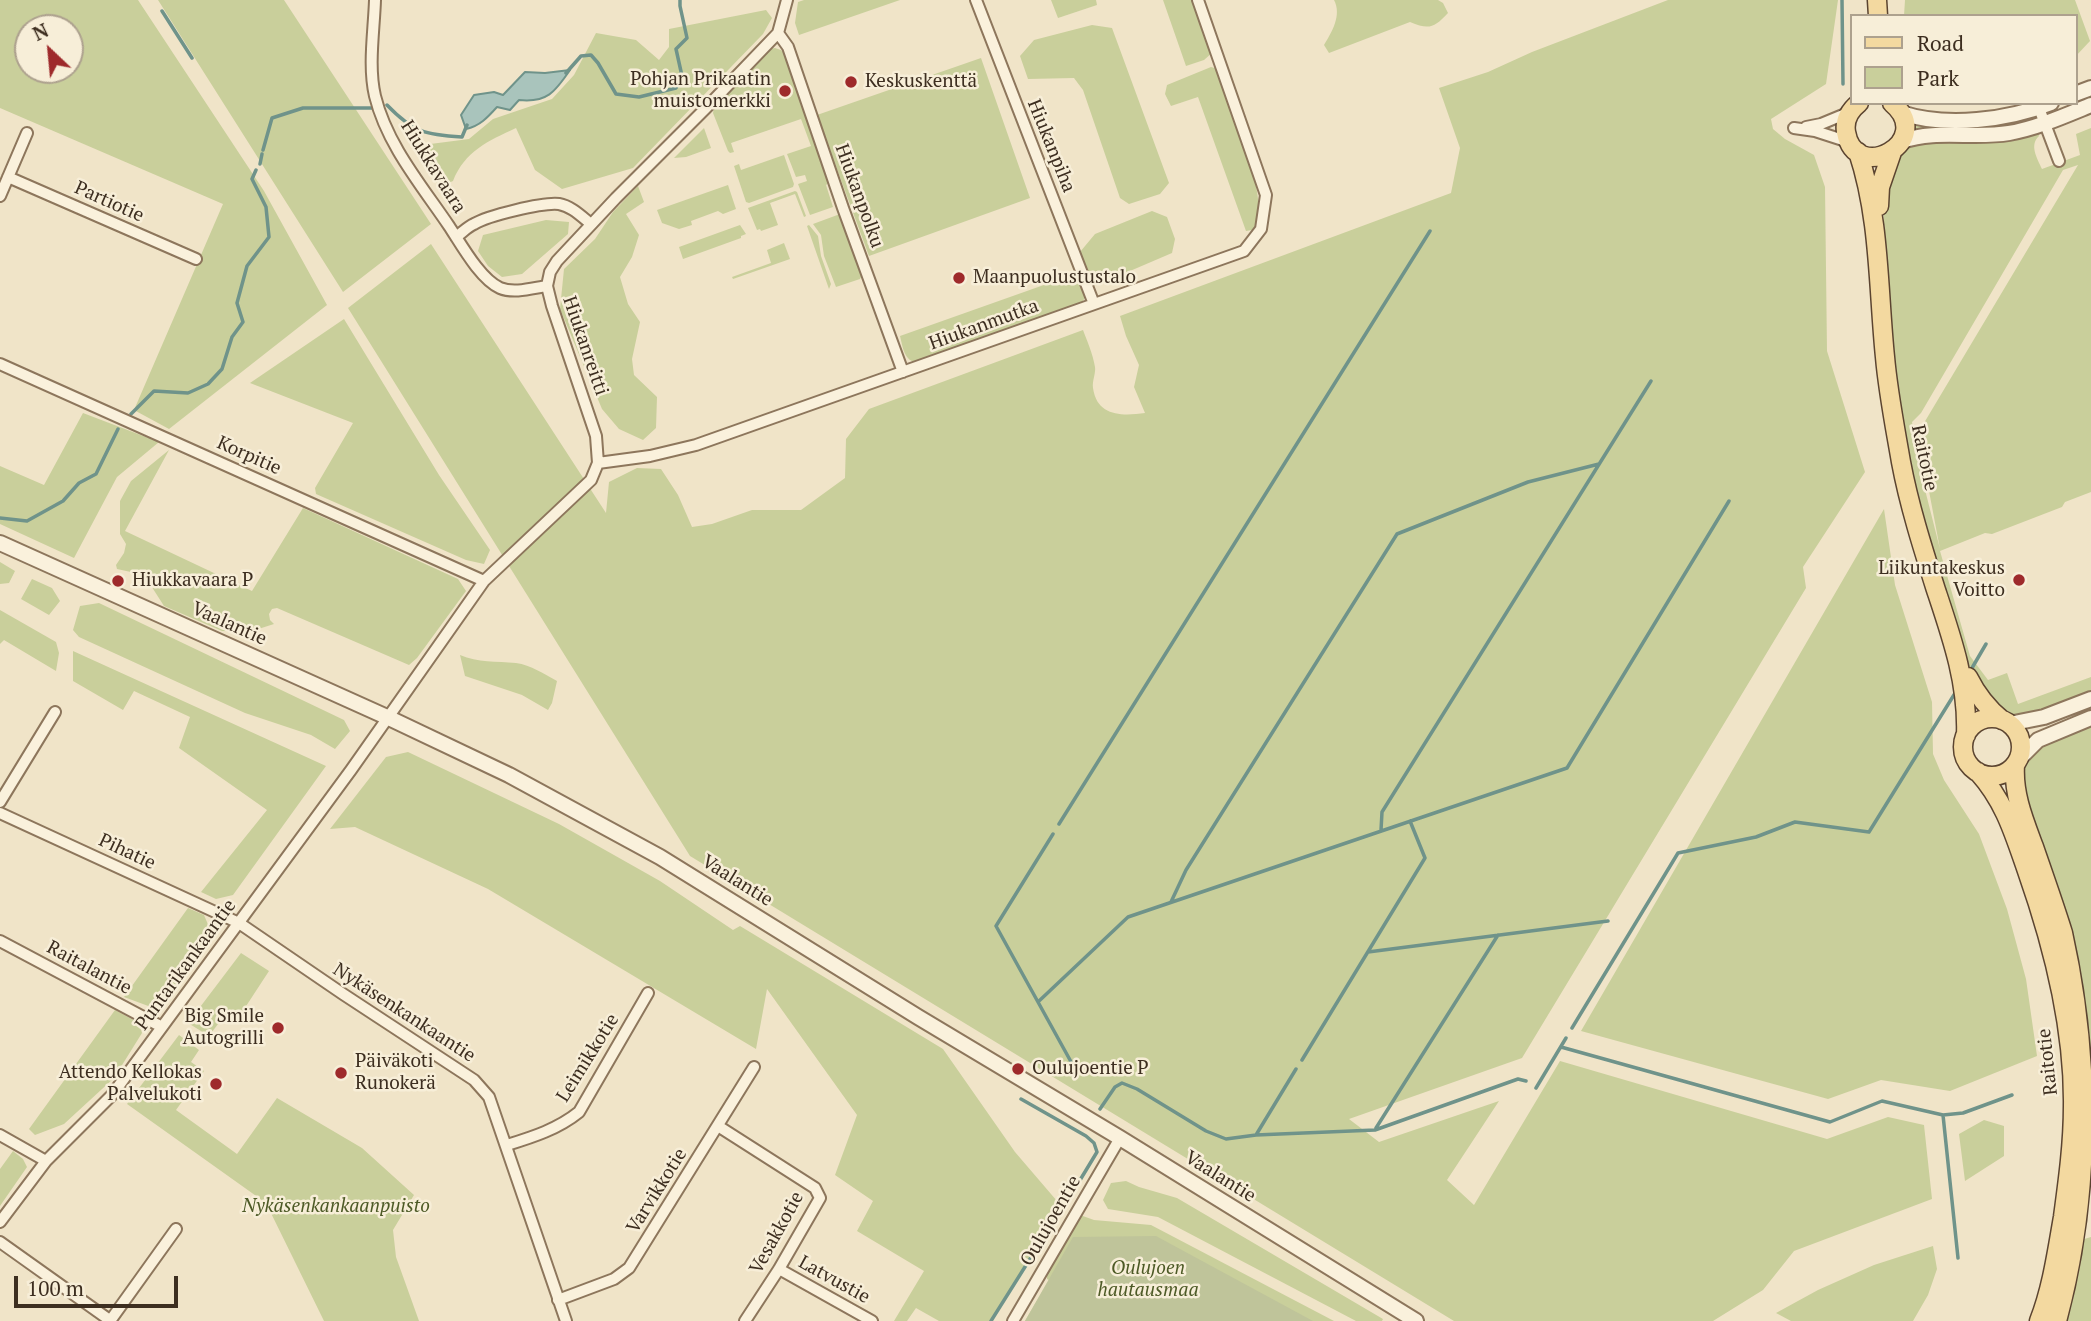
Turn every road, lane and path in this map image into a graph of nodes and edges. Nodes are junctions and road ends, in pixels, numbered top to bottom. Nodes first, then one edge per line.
1 (375, 0) edge
2 (787, 0) edge
3 (976, 0) edge
4 (1198, 0) edge
5 (778, 33) junction
6 (2091, 105) edge
7 (1895, 106) edge
8 (2045, 106) edge
9 (1854, 108) edge
10 (2045, 123) junction
11 (27, 133) dead end
12 (1854, 147) junction
13 (1897, 147) junction
14 (2059, 161) dead end
15 (8, 177) junction
16 (0, 196) edge
17 (591, 224) junction
18 (456, 237) junction
19 (195, 259) dead end
20 (1878, 259) junction
21 (547, 286) junction
22 (1094, 304) junction
23 (0, 364) edge
24 (903, 372) junction
25 (598, 463) junction
26 (0, 543) edge
27 (484, 581) junction
28 (1959, 661) junction
29 (2091, 699) edge
30 (55, 712) dead end
31 (388, 718) junction
32 (2091, 718) edge
33 (2006, 722) junction
34 (1966, 735) junction
35 (2017, 762) junction
36 (1978, 772) junction
37 (0, 802) edge
38 (0, 813) edge
39 (239, 923) junction
40 (0, 941) edge
41 (648, 993) dead end
42 (162, 1027) junction
43 (754, 1067) dead end
44 (718, 1126) junction
45 (0, 1135) edge
46 (1119, 1138) junction
47 (507, 1145) junction
48 (46, 1161) junction
49 (0, 1223) edge
50 (176, 1229) dead end
51 (0, 1242) edge
52 (779, 1269) junction
53 (558, 1300) junction
54 (110, 1321) edge
55 (566, 1321) edge
56 (745, 1321) edge
57 (872, 1321) edge
58 (1013, 1321) edge
59 (1416, 1321) edge
60 (2039, 1321) edge
61 (2057, 1321) edge

1 - 18 street, Hiukkavaara
2 - 5 street, Hiukanreitti
3 - 22 street, Hiukanpiha
4 - 22 street, Hiukanmutka
5 - 17 street, Hiukanreitti
5 - 24 street, Hiukanpolku
6 - 10 street
7 - 8 street
7 - 13 main road
8 - 10 street
9 - 12 main road, Raitotie
9 - 12 street
10 - 13 street
10 - 14 street
11 - 15 street
12 - 13 main road
12 - 20 main road, Raitotie
13 - 20 main road, Raitotie
15 - 16 street
15 - 19 street, Partiotie
17 - 18 street
17 - 21 street, Hiukanreitti
18 - 21 street, Hiukkavaara
20 - 28 main road, Raitotie
21 - 25 street, Hiukanreitti
22 - 24 street, Hiukanmutka
23 - 27 street, Korpitie
24 - 25 street, Hiukanmutka
25 - 27 street
26 - 31 street, Vaalantie
27 - 31 street
28 - 33 main road, Raitotie
28 - 34 main road, Raitotie
29 - 33 street
30 - 37 street
31 - 39 street, Puntarikankaantie
31 - 46 street, Vaalantie
32 - 35 street
33 - 34 main road
33 - 35 main road
34 - 36 main road
35 - 36 main road
35 - 61 main road, Raitotie
36 - 60 main road, Raitotie
38 - 39 street, Pihatie
39 - 42 street, Puntarikankaantie
39 - 47 street, Nykäsenkankaantie
40 - 42 street, Raitalantie
41 - 47 street, Leimikkotie
42 - 48 street, Puntarikankaantie
43 - 44 street, Varvikkotie
44 - 52 street, Vesakkotie
44 - 53 street, Varvikkotie
45 - 48 street
46 - 58 street, Oulujoentie
46 - 59 street, Vaalantie
47 - 53 street, Nykäsenkankaantie
48 - 49 street, Puntarikankaantie
50 - 54 street
51 - 54 street
52 - 56 street, Vesakkotie
52 - 57 street, Latvustie
53 - 55 street, Nykäsenkankaantie

